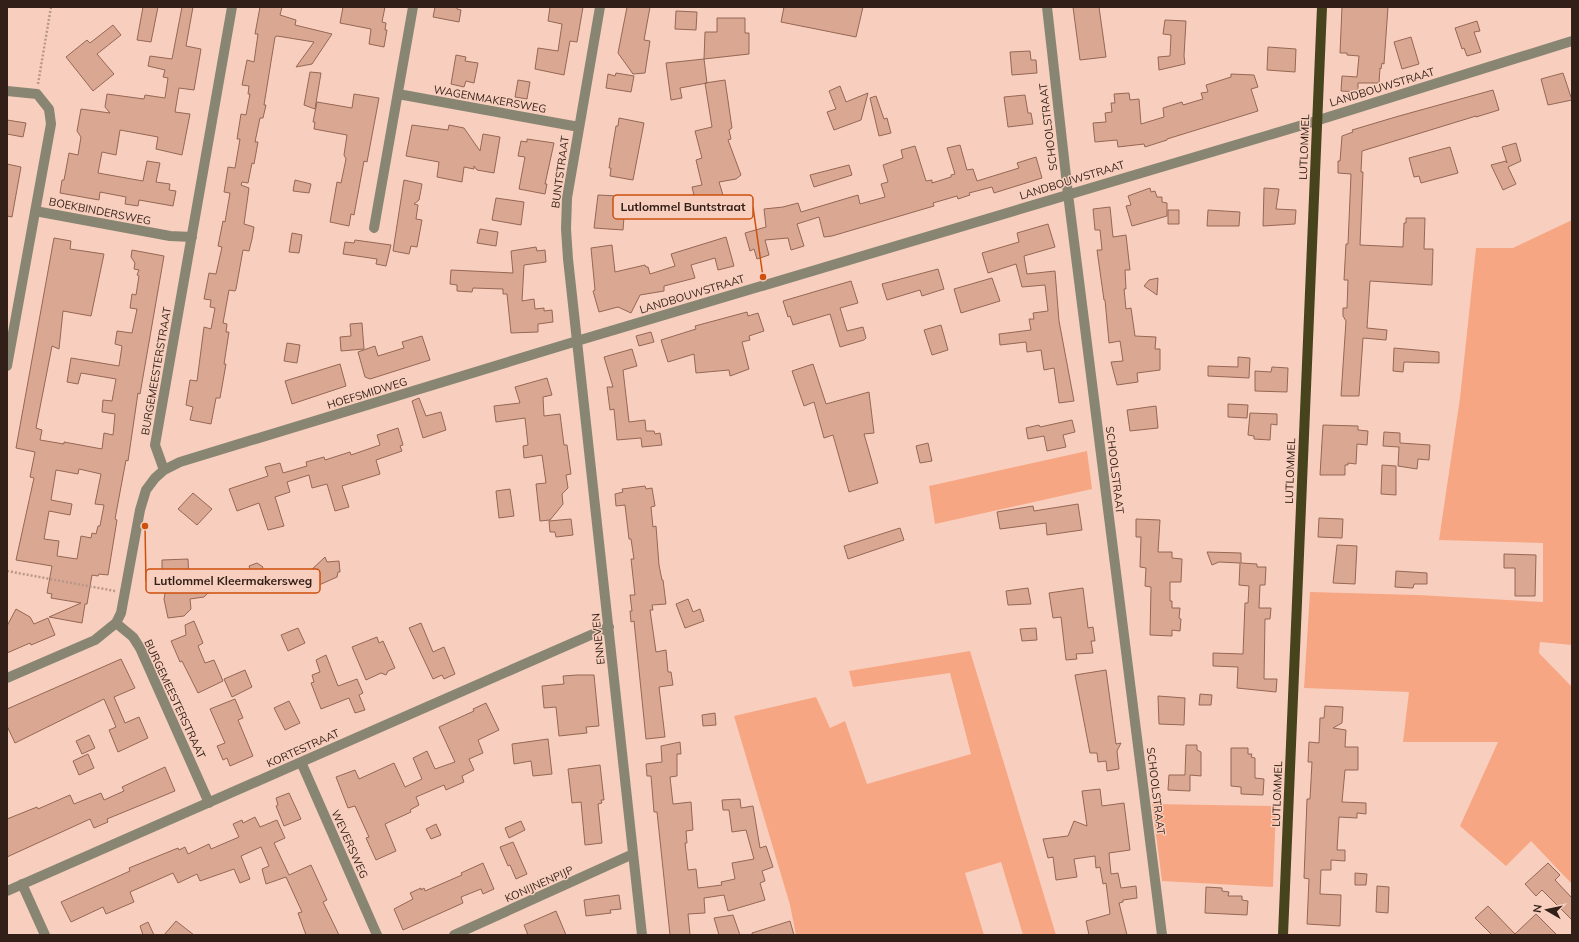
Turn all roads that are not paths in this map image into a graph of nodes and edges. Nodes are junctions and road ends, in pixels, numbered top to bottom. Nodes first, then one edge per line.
1 (232, 7) edge
2 (413, 7) edge
3 (600, 7) edge
4 (1047, 7) edge
5 (1322, 7) edge
6 (1572, 41) edge
7 (7, 91) edge
8 (398, 94) junction
9 (1317, 120) junction
10 (579, 127) junction
11 (1068, 194) junction
12 (36, 211) junction
13 (374, 228) dead end
14 (192, 237) junction
15 (578, 341) junction
16 (7, 366) edge
17 (164, 470) junction
18 (116, 623) junction
19 (609, 627) junction
20 (7, 678) edge
21 (301, 762) junction
22 (209, 803) junction
23 (633, 854) junction
24 (22, 884) junction
25 (7, 891) edge
26 (45, 935) edge
27 (377, 935) edge
28 (454, 935) edge
29 (642, 935) edge
30 (1162, 935) edge
31 (1283, 935) edge

1 - 14 street, BURGEMEESTERSTRAAT
2 - 8 street
3 - 10 street, BUNTSTRAAT
4 - 11 street, SCHOOLSTRAAT
5 - 9 main road, LUTLOMMEL
6 - 9 street, LANDBOUWSTRAAT
7 - 12 street, BOEKBINDERSWEG
8 - 10 street, WAGENMAKERSWEG
8 - 13 street
9 - 11 street, LANDBOUWSTRAAT
9 - 31 main road, LUTLOMMEL
10 - 15 street, BUNTSTRAAT
11 - 15 street, LANDBOUWSTRAAT
11 - 30 street, SCHOOLSTRAAT
12 - 14 street, BOEKBINDERSWEG
12 - 16 street
14 - 17 street, BURGEMEESTERSTRAAT
15 - 17 street, HOEFSMIDWEG
15 - 19 street, ENNEVEN
17 - 18 street
18 - 20 street
18 - 22 street, BURGEMEESTERSTRAAT
19 - 21 street, KORTESTRAAT
19 - 23 street, ENNEVEN
21 - 22 street, KORTESTRAAT
21 - 27 street, WEVERSWEG
22 - 24 street, KORTESTRAAT
23 - 28 street, KONIJNENPIJP
23 - 29 street, ENNEVEN
24 - 25 street, KORTESTRAAT
24 - 26 street

